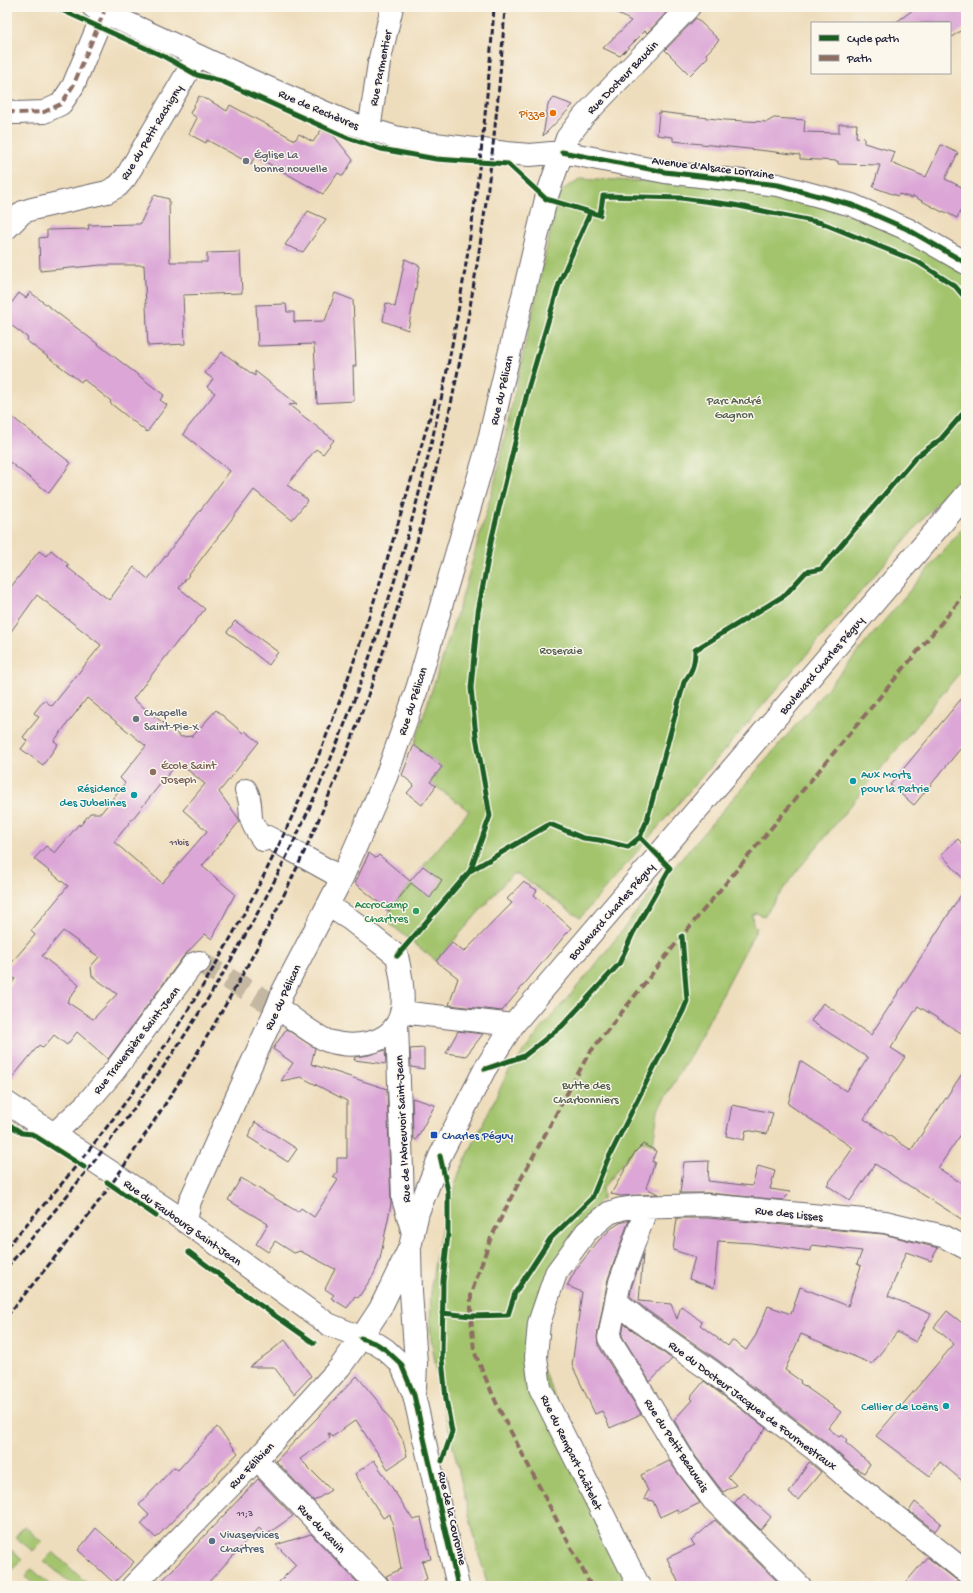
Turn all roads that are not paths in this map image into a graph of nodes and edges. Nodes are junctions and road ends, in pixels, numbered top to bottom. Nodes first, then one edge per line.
1 (392, 7) edge
2 (689, 7) edge
3 (99, 10) edge
4 (197, 56) junction
5 (7, 110) edge
6 (369, 130) junction
7 (562, 152) junction
8 (7, 228) edge
9 (966, 263) edge
10 (966, 495) edge
11 (246, 790) dead end
12 (342, 878) junction
13 (328, 906) junction
14 (199, 962) dead end
15 (278, 1007) junction
16 (399, 1018) junction
17 (513, 1025) junction
18 (7, 1103) edge
19 (54, 1134) junction
20 (647, 1207) junction
21 (609, 1214) joint
22 (186, 1222) junction
23 (412, 1240) junction
24 (966, 1248) edge
25 (616, 1301) junction
26 (361, 1338) junction
27 (414, 1395) junction
28 (267, 1470) dead end
29 (966, 1572) edge
30 (133, 1586) edge
31 (378, 1586) edge
32 (458, 1586) edge
33 (640, 1586) edge
34 (800, 1586) edge

1 - 6 street, Rue Parmentier
2 - 7 street, Rue Docteur Baudin
3 - 4 street, Rue de Rechèvres
3 - 5 street
4 - 6 street, Rue de Rechèvres
4 - 8 street, Rue du Petit Rachigny
6 - 7 street, Rue de Rechèvres
7 - 9 street, Avenue d'Alsace Lorraine
7 - 12 street, Rue du Pélican
10 - 17 street, Boulevard Charles Péguy
11 - 12 street
12 - 13 street, Rue du Pélican
13 - 15 street, Rue du Pélican
13 - 16 street
14 - 19 street, Rue Traversière Saint-Jean
15 - 16 street
15 - 22 street, Rue du Pélican
16 - 17 street
16 - 23 street, Rue de l'Abreuvoir Saint-Jean
17 - 23 street, Boulevard Charles Péguy
18 - 19 street, Rue du Faubourg Saint-Jean
19 - 22 street, Rue du Faubourg Saint-Jean
20 - 21 street, Rue des Lisses
20 - 24 street, Rue des Lisses
20 - 25 street
21 - 33 street, Rue du Rempart Châtelet
22 - 26 street, Rue du Faubourg Saint-Jean
23 - 26 street, Boulevard Charles Péguy
23 - 27 street, Rue de la Couronne
25 - 29 street, Rue du Docteur Jacques de Fourmestraux
25 - 34 street, Rue du Petit Beauvais
26 - 27 street, Rue de la Couronne
26 - 30 street, Rue Félibien
27 - 32 street, Rue de la Couronne
28 - 31 street, Rue du Ravin

